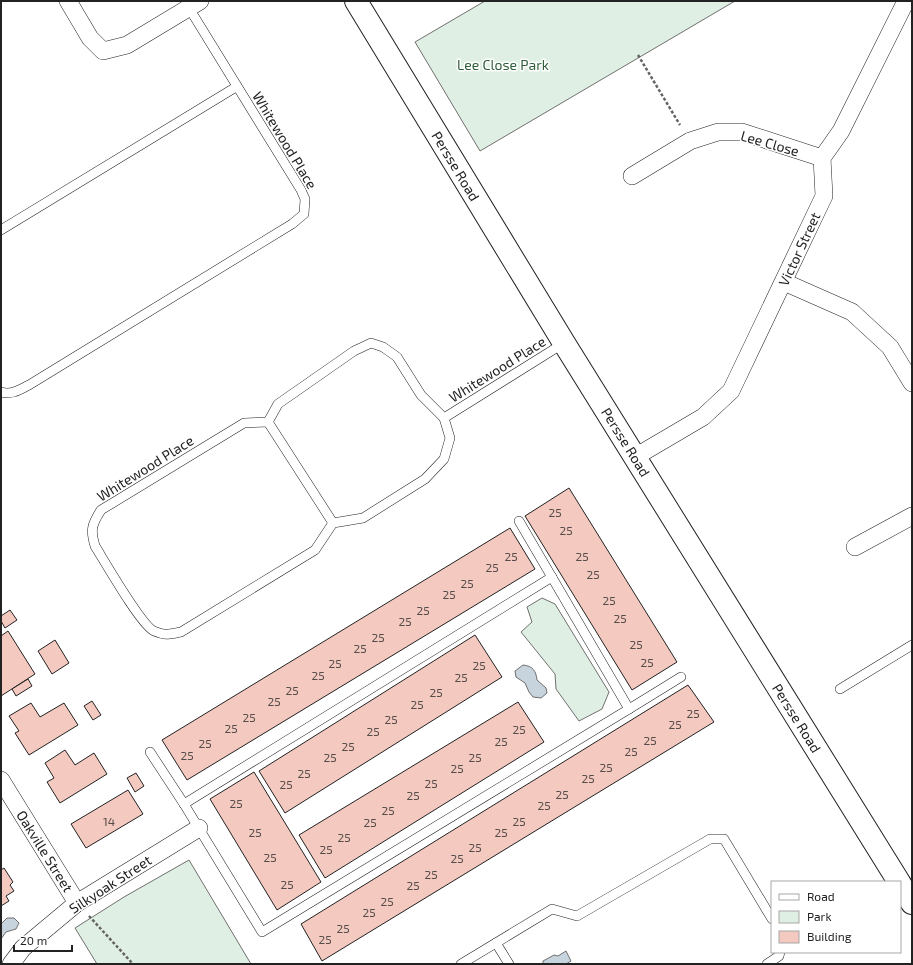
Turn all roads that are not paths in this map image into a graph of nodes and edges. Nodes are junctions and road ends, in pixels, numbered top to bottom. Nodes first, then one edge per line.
1 (68, 1) edge
2 (356, 1) edge
3 (906, 1) edge
4 (194, 5) edge
5 (236, 87) junction
6 (822, 158) junction
7 (632, 176) dead end
8 (1, 230) edge
9 (784, 282) junction
10 (564, 343) junction
11 (912, 383) edge
12 (1, 392) edge
13 (444, 418) junction
14 (268, 422) junction
15 (635, 457) junction
16 (912, 516) edge
17 (519, 521) dead end
18 (333, 523) junction
19 (855, 547) dead end
20 (552, 577) junction
21 (912, 644) edge
22 (681, 677) dead end
23 (840, 689) dead end
24 (629, 709) junction
25 (150, 752) dead end
26 (1, 780) edge
27 (184, 804) junction
28 (199, 828) junction
29 (898, 881) edge
30 (901, 886) edge
31 (77, 903) junction
32 (912, 903) edge
33 (771, 917) edge
34 (496, 943) junction
35 (780, 953) edge
36 (11, 964) edge
37 (461, 964) edge
38 (509, 964) edge
39 (767, 964) edge

1 - 4 street
2 - 10 street, Persse Road
3 - 6 street
4 - 5 lane, Whitewood Place
5 - 8 lane, Whitewood Place
5 - 12 lane, Whitewood Place
6 - 7 street, Lee Close
6 - 9 street, Victor Street
9 - 11 street
9 - 15 street, Victor Street
10 - 13 lane, Whitewood Place
10 - 15 street, Persse Road
13 - 14 lane, Whitewood Place
13 - 18 lane, Whitewood Place
14 - 18 lane
14 - 18 lane, Whitewood Place
15 - 29 street, Persse Road
16 - 19 street
17 - 20 lane
20 - 24 lane
20 - 27 lane
21 - 23 lane
22 - 24 lane
24 - 28 lane
25 - 27 lane
26 - 31 street, Oakville Street
27 - 28 lane
28 - 31 street, Silkyoak Street
30 - 32 street, Persse Road
31 - 36 street, Silkyoak Street
33 - 34 lane
34 - 37 lane
34 - 38 lane
35 - 39 lane

